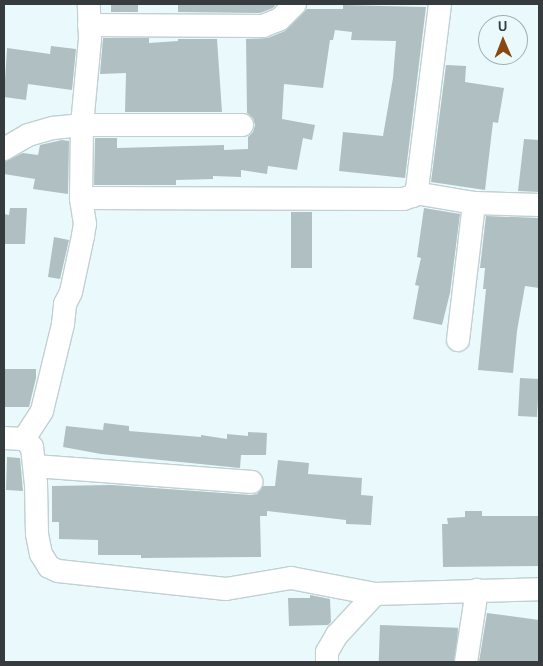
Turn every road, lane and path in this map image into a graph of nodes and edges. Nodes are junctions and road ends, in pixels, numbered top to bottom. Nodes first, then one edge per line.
1 (295, 4) edge
2 (440, 4) edge
3 (89, 15) edge
4 (82, 125) junction
5 (242, 125) dead end
6 (4, 149) edge
7 (415, 193) junction
8 (81, 198) junction
9 (474, 203) junction
10 (539, 205) edge
11 (458, 340) dead end
12 (14, 439) edge
13 (35, 466) junction
14 (251, 482) dead end
15 (539, 589) edge
16 (477, 590) junction
17 (375, 594) junction
18 (327, 662) edge
19 (466, 662) edge

1 - 3 street
2 - 7 street
3 - 4 street
4 - 5 street
4 - 6 street
4 - 8 street
7 - 8 street
7 - 9 street
8 - 12 street
9 - 10 street
9 - 11 street
12 - 13 street
13 - 14 street
13 - 17 street
15 - 16 street
16 - 17 street
16 - 19 street
17 - 18 street

